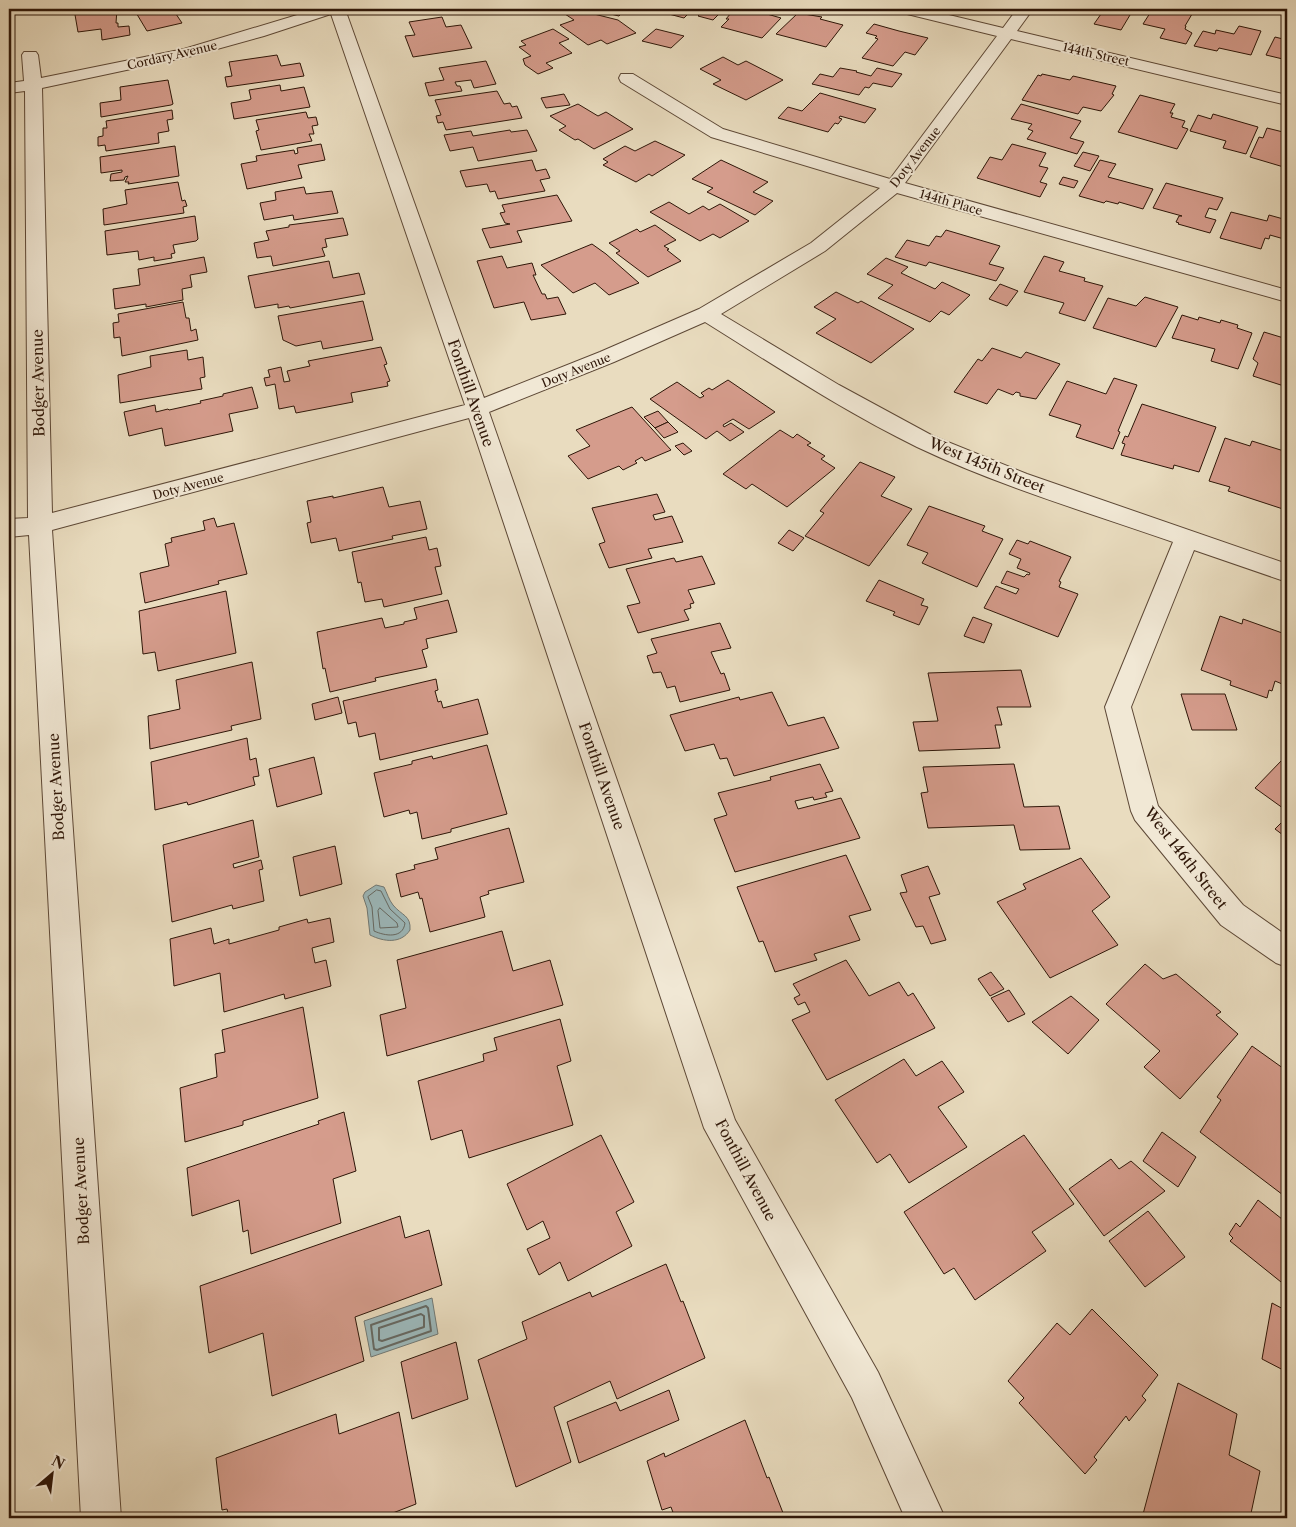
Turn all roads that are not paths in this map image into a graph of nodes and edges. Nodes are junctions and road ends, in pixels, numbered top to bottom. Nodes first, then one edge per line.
1 (332, 9) edge
2 (337, 9) edge
3 (905, 9) edge
4 (1025, 9) edge
5 (1009, 34) junction
6 (30, 56) dead end
7 (627, 78) dead end
8 (21, 86) edge
9 (1287, 100) edge
10 (894, 186) junction
11 (1287, 296) edge
12 (706, 314) junction
13 (477, 410) junction
14 (40, 524) junction
15 (9, 528) edge
16 (1186, 538) junction
17 (1287, 573) edge
18 (1287, 953) edge
19 (101, 1518) edge
20 (925, 1518) edge

1 - 8 street, Cordary Avenue
2 - 13 street, Fonthill Avenue
3 - 5 street, 144th Street
4 - 5 street, Doty Avenue
5 - 9 street, 144th Street
5 - 10 street, Doty Avenue
6 - 8 street, Bodger Avenue
7 - 10 street, 144th Place
8 - 14 street, Bodger Avenue
10 - 11 street, 144th Place
10 - 12 street, Doty Avenue
12 - 13 street, Doty Avenue
12 - 16 street, West 145th Street
13 - 14 street, Doty Avenue
13 - 20 street, Fonthill Avenue
14 - 15 street, Doty Avenue
14 - 19 street, Bodger Avenue
16 - 17 street, West 145th Street
16 - 18 street, West 146th Street

